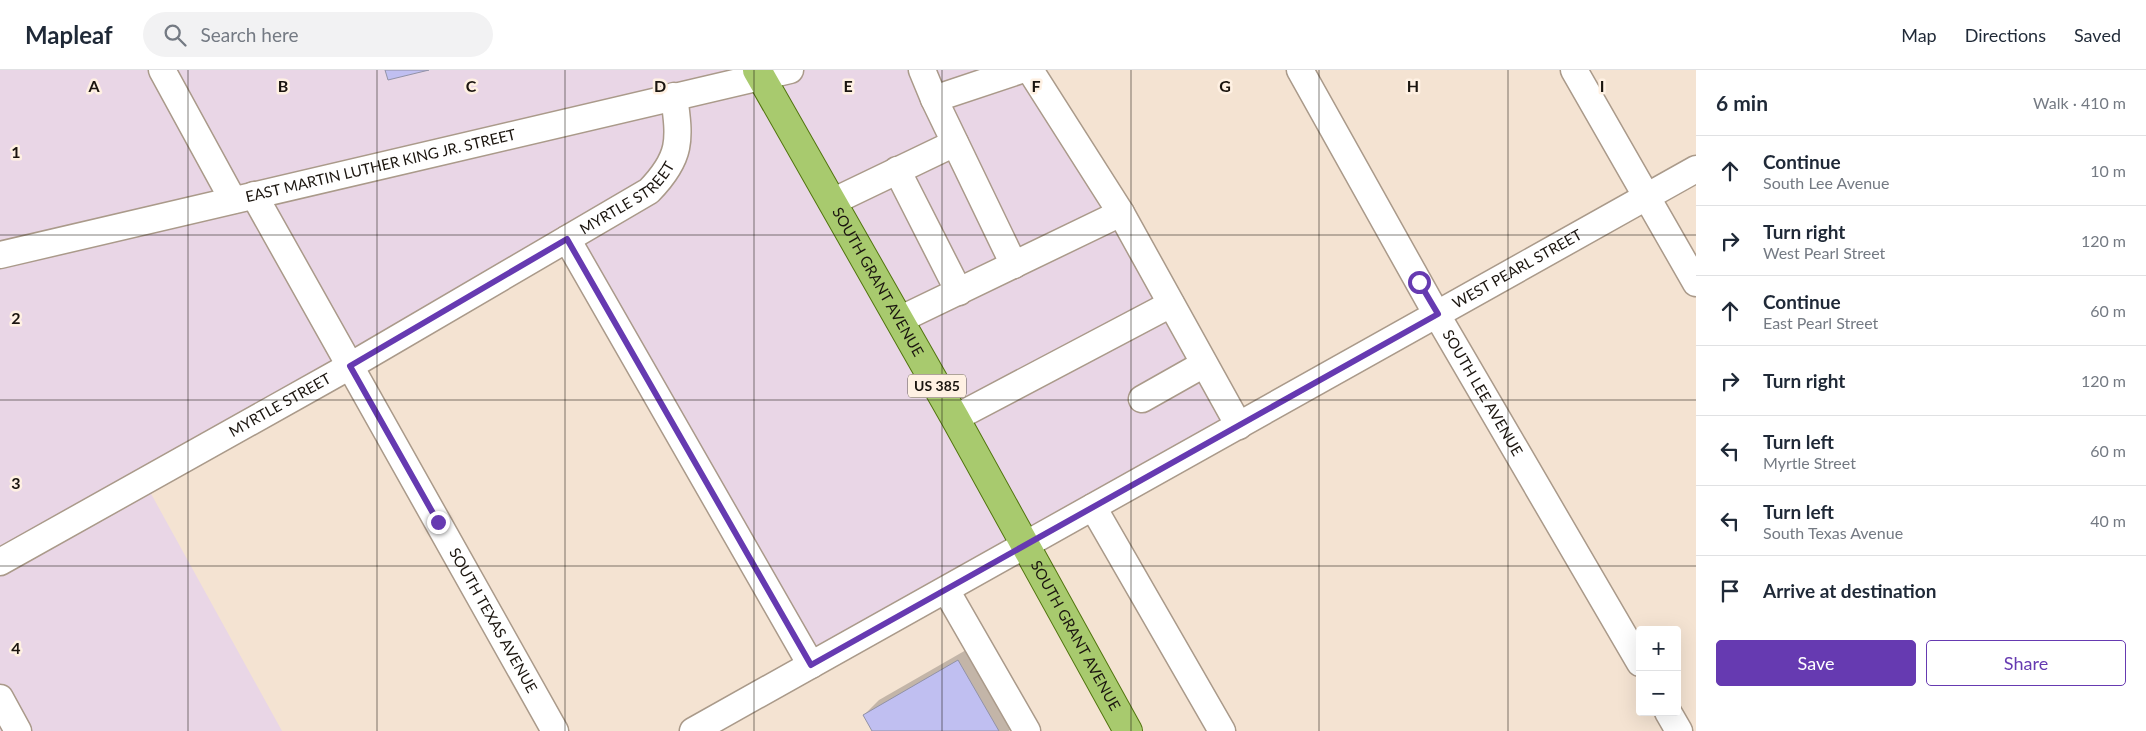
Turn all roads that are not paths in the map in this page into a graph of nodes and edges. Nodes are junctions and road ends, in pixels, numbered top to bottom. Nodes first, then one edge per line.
1 (162, 70) edge
2 (790, 70) edge
3 (922, 70) edge
4 (1030, 70) edge
5 (1300, 70) edge
6 (1574, 70) edge
7 (759, 73) edge
8 (1004, 73) edge
9 (674, 96) junction
10 (934, 99) junction
11 (955, 142) junction
12 (1696, 169) edge
13 (897, 170) junction
14 (1648, 196) junction
15 (244, 197) junction
16 (832, 202) junction
17 (1121, 213) junction
18 (567, 239) junction
19 (0, 255) edge
20 (1014, 265) junction
21 (1696, 283) edge
22 (959, 292) junction
23 (1171, 304) junction
24 (1438, 314) junction
25 (900, 320) junction
26 (1204, 364) junction
27 (350, 366) junction
28 (1142, 399) dead end
29 (955, 418) junction
30 (1239, 426) junction
31 (1093, 507) junction
32 (1026, 545) junction
33 (0, 562) edge
34 (946, 590) junction
35 (1636, 656) edge
36 (811, 665) junction
37 (0, 698) edge
38 (1670, 716) edge
39 (18, 731) edge
40 (555, 731) edge
41 (693, 731) edge
42 (1027, 731) edge
43 (1128, 731) edge
44 (1222, 731) edge
45 (1679, 731) edge

1 - 15 street, SOUTH TEXAS AVENUE
2 - 7 street, EAST MARTIN LUTHER KING JR. STREET
3 - 10 street
4 - 17 street
5 - 24 street, SOUTH LEE AVENUE
6 - 14 street
7 - 9 street, EAST MARTIN LUTHER KING JR. STREET
7 - 16 main road, SOUTH GRANT AVENUE / US 385
8 - 10 street
9 - 15 street, EAST MARTIN LUTHER KING JR. STREET
9 - 18 street, MYRTLE STREET
10 - 11 street
11 - 13 street
11 - 20 street
12 - 14 street, WEST PEARL STREET
13 - 16 street
13 - 22 street
14 - 21 street
14 - 24 street, WEST PEARL STREET
15 - 19 street, EAST MARTIN LUTHER KING JR. STREET
15 - 27 street, SOUTH TEXAS AVENUE
16 - 25 main road, SOUTH GRANT AVENUE / US 385
17 - 20 street
17 - 23 street
18 - 27 street, MYRTLE STREET
18 - 36 street
20 - 22 street
22 - 25 street
23 - 26 street
23 - 29 street
24 - 30 street, WEST PEARL STREET
24 - 35 street, SOUTH LEE AVENUE
25 - 29 main road, SOUTH GRANT AVENUE / US 385
26 - 28 street
26 - 30 street
27 - 33 street, MYRTLE STREET
27 - 40 street, SOUTH TEXAS AVENUE
29 - 32 main road, SOUTH GRANT AVENUE / US 385
30 - 31 street, WEST PEARL STREET
31 - 32 street, WEST PEARL STREET
31 - 44 street
32 - 34 street, WEST PEARL STREET
32 - 43 main road, SOUTH GRANT AVENUE / US 385
34 - 36 street, WEST PEARL STREET
34 - 42 street
36 - 41 street, WEST PEARL STREET
37 - 39 street
38 - 45 street

